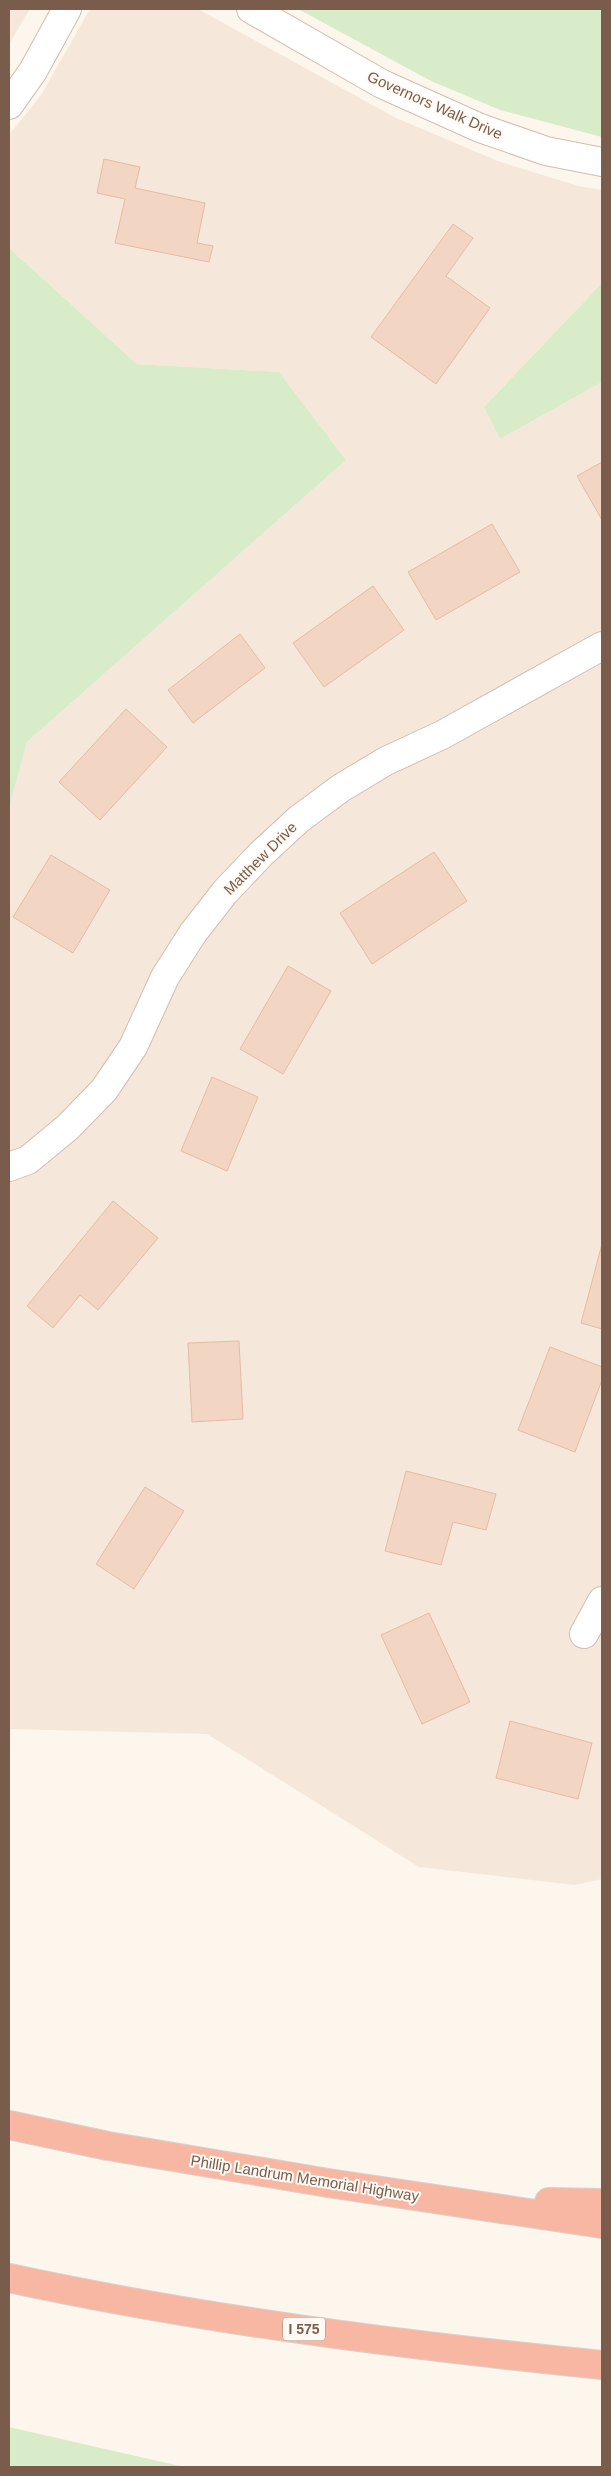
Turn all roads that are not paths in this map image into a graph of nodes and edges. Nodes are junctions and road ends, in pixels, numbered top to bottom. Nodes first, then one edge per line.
1 (67, 9) edge
2 (251, 9) edge
3 (9, 105) edge
4 (602, 162) edge
5 (602, 646) edge
6 (9, 1167) edge
7 (602, 1601) edge
8 (584, 1634) dead end
9 (9, 2125) edge
10 (438, 2200) junction
11 (602, 2203) edge
12 (602, 2224) edge
13 (9, 2278) edge
14 (602, 2366) edge

1 - 3 street
2 - 4 street, Governors Walk Drive
5 - 6 street, Matthew Drive
7 - 8 street
9 - 10 highway, Phillip Landrum Memorial Highway
10 - 11 highway
10 - 12 highway, Phillip Landrum Memorial Highway
13 - 14 highway, I 575

